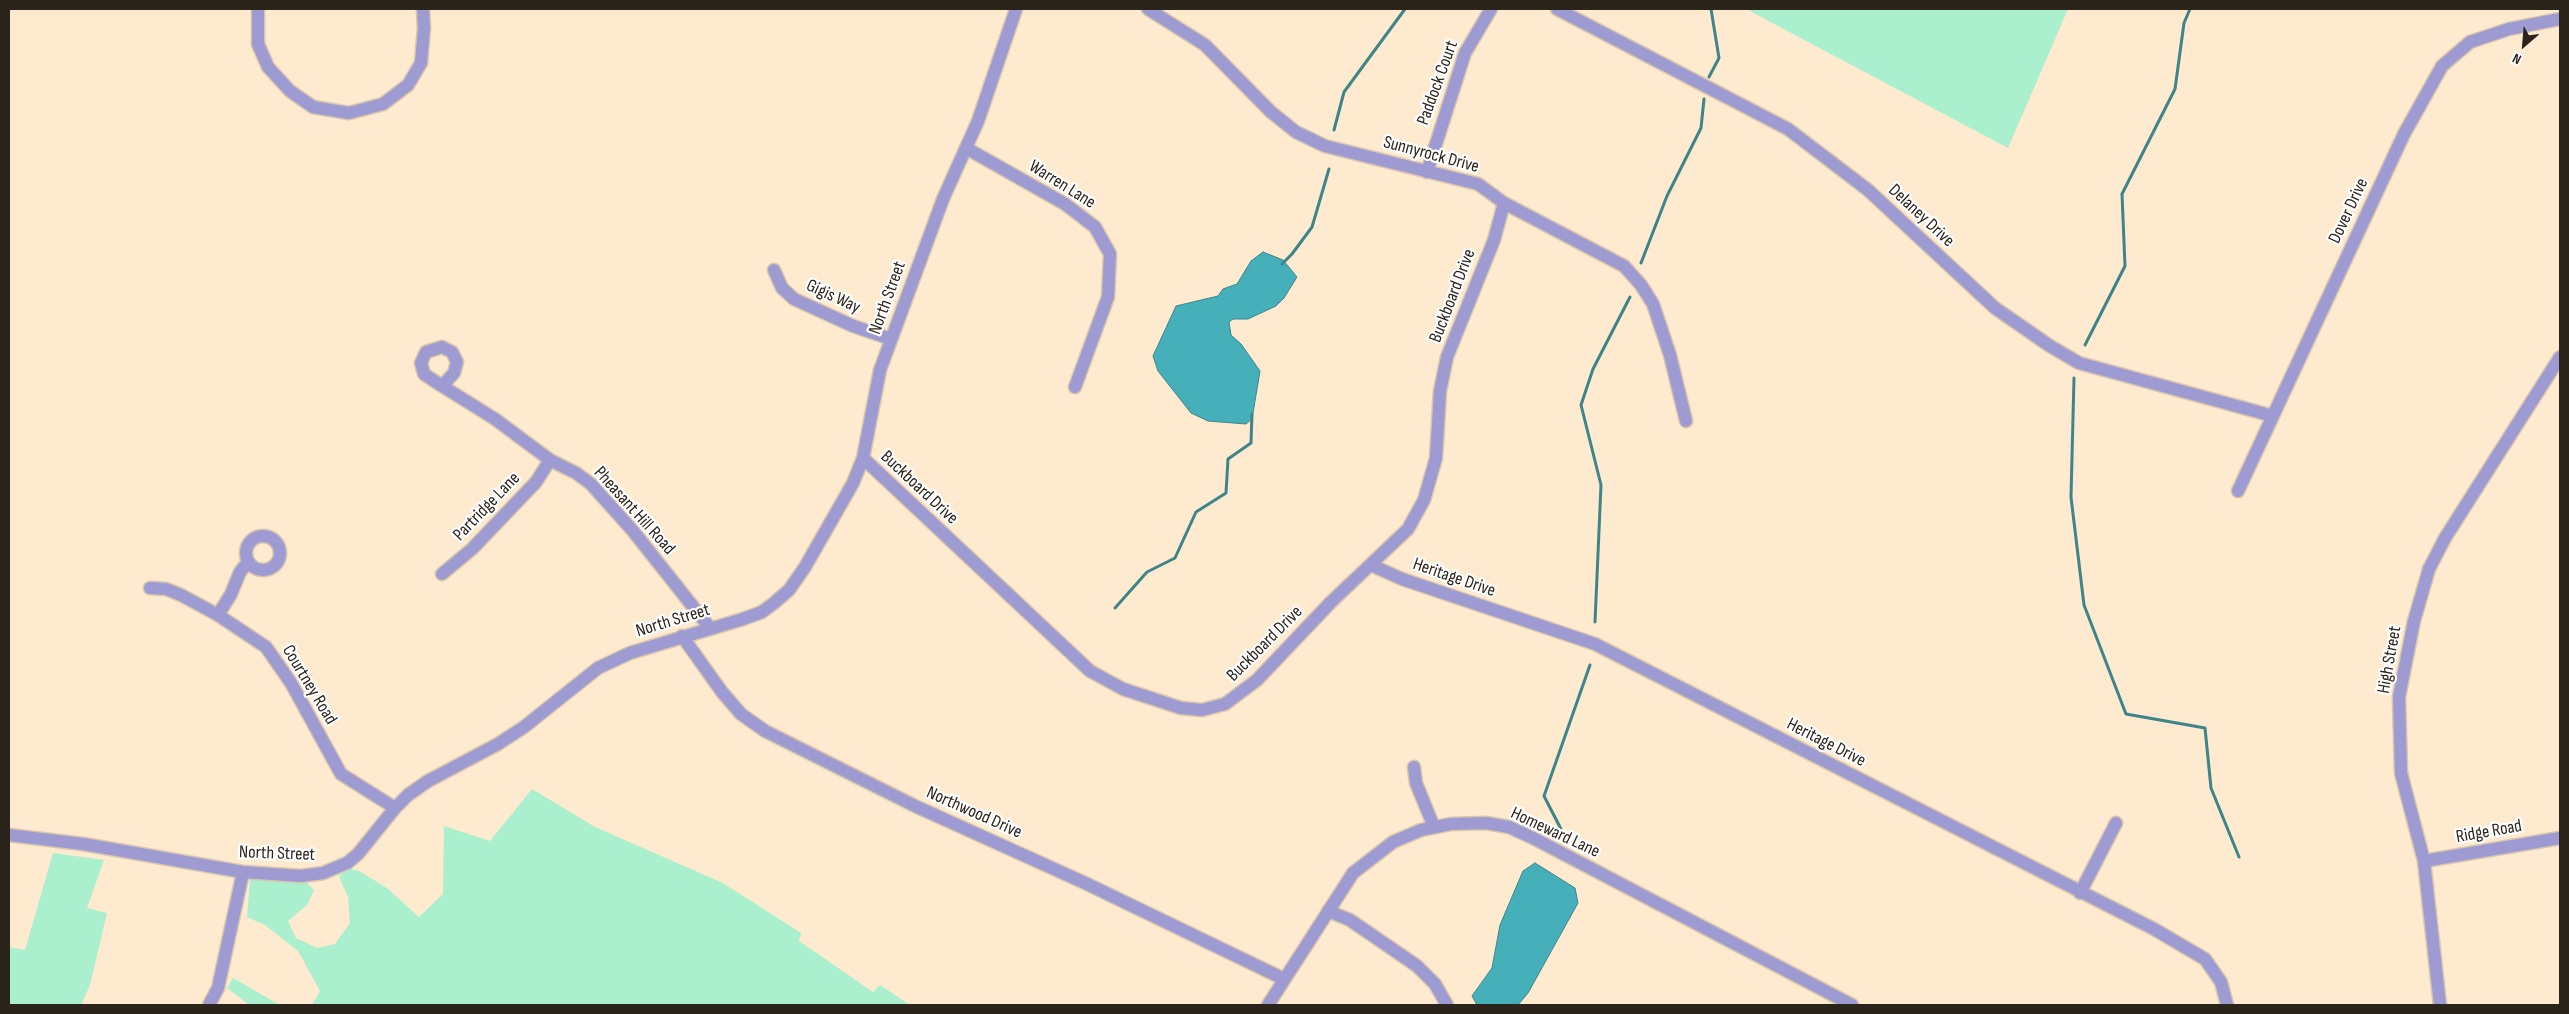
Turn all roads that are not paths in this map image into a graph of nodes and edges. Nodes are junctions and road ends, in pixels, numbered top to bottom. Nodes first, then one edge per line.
1 (258, 9) edge
2 (423, 9) edge
3 (1016, 9) edge
4 (1148, 9) edge
5 (1491, 9) edge
6 (1557, 9) edge
7 (2560, 19) edge
8 (966, 148) junction
9 (1428, 172) junction
10 (1504, 203) junction
11 (774, 270) dead end
12 (891, 339) junction
13 (2560, 357) edge
14 (442, 386) dead end
15 (1075, 387) dead end
16 (2272, 416) junction
17 (1686, 421) dead end
18 (863, 458) junction
19 (550, 460) junction
20 (2238, 491) dead end
21 (248, 562) dead end
22 (1371, 565) junction
23 (442, 574) dead end
24 (150, 588) dead end
25 (218, 615) junction
26 (710, 628) junction
27 (682, 636) junction
28 (1414, 766) dead end
29 (394, 808) junction
30 (2116, 824) dead end
31 (1434, 827) junction
32 (9, 834) edge
33 (2560, 838) edge
34 (2424, 861) junction
35 (243, 872) junction
36 (2080, 893) junction
37 (1328, 912) junction
38 (1284, 979) junction
39 (209, 1005) edge
40 (1268, 1005) edge
41 (1447, 1005) edge
42 (1852, 1005) edge
43 (2227, 1005) edge
44 (2440, 1005) edge

1 - 2 street
3 - 8 street, North Street
4 - 9 street, Sunnyrock Drive
5 - 9 street, Paddock Court
6 - 16 street, Delaney Drive
7 - 16 street, Dover Drive
8 - 12 street, North Street
8 - 15 street, Warren Lane
9 - 10 street, Sunnyrock Drive
10 - 17 street, Sunnyrock Drive
10 - 22 street, Buckboard Drive
11 - 12 street, Gigis Way
12 - 18 street, North Street
13 - 34 street, High Street
14 - 19 street, Pheasant Hill Road
16 - 20 street, Dover Drive
18 - 22 street, Buckboard Drive
18 - 26 street, North Street
19 - 23 street, Partridge Lane
19 - 26 street, Pheasant Hill Road
21 - 25 street
22 - 36 street, Heritage Drive
24 - 25 street, Courtney Road
25 - 29 street, Courtney Road
26 - 27 street, North Street
27 - 29 street, North Street
27 - 38 street, Northwood Drive
28 - 31 street
29 - 35 street, North Street
30 - 36 street
31 - 37 street, Homeward Lane
31 - 42 street, Homeward Lane
32 - 35 street, North Street
33 - 34 street, Ridge Road
34 - 44 street, High Street
35 - 39 street
36 - 43 street, Heritage Drive
37 - 38 street, Homeward Lane
37 - 41 street
38 - 40 street, Homeward Lane

